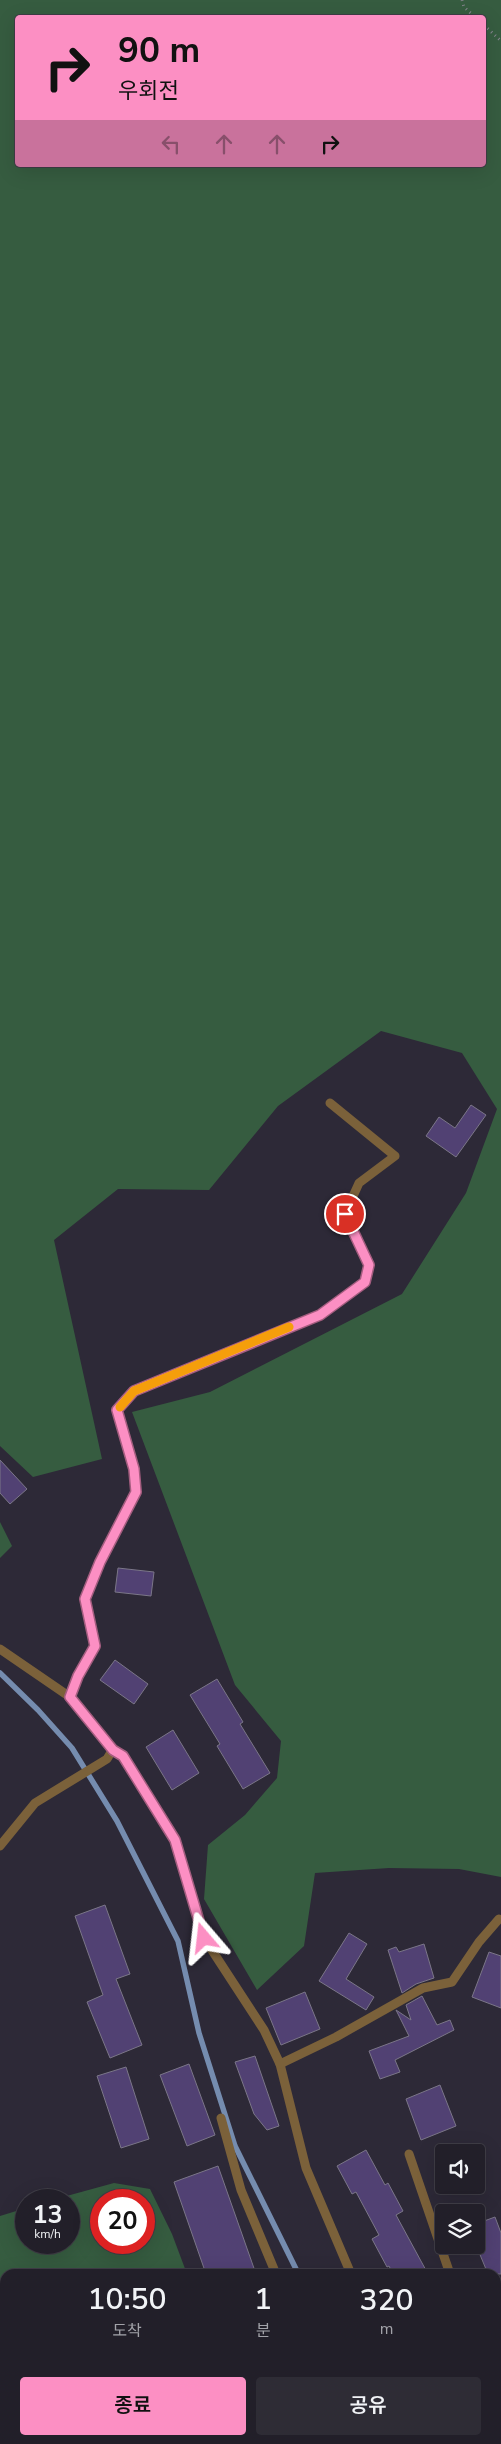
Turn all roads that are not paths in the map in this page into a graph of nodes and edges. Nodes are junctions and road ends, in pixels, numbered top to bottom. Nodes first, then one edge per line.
1 (330, 1103) dead end
2 (0, 1649) edge
3 (70, 1697) junction
4 (113, 1750) junction
5 (0, 1846) edge
6 (499, 1919) dead end
7 (280, 2064) junction
8 (221, 2118) dead end
9 (409, 2154) dead end
10 (274, 2269) edge
11 (349, 2269) edge
12 (448, 2269) edge

1 - 3 lane
2 - 3 lane
3 - 4 lane
4 - 5 lane
4 - 7 lane
6 - 7 lane
7 - 11 lane
8 - 10 lane
9 - 12 lane

